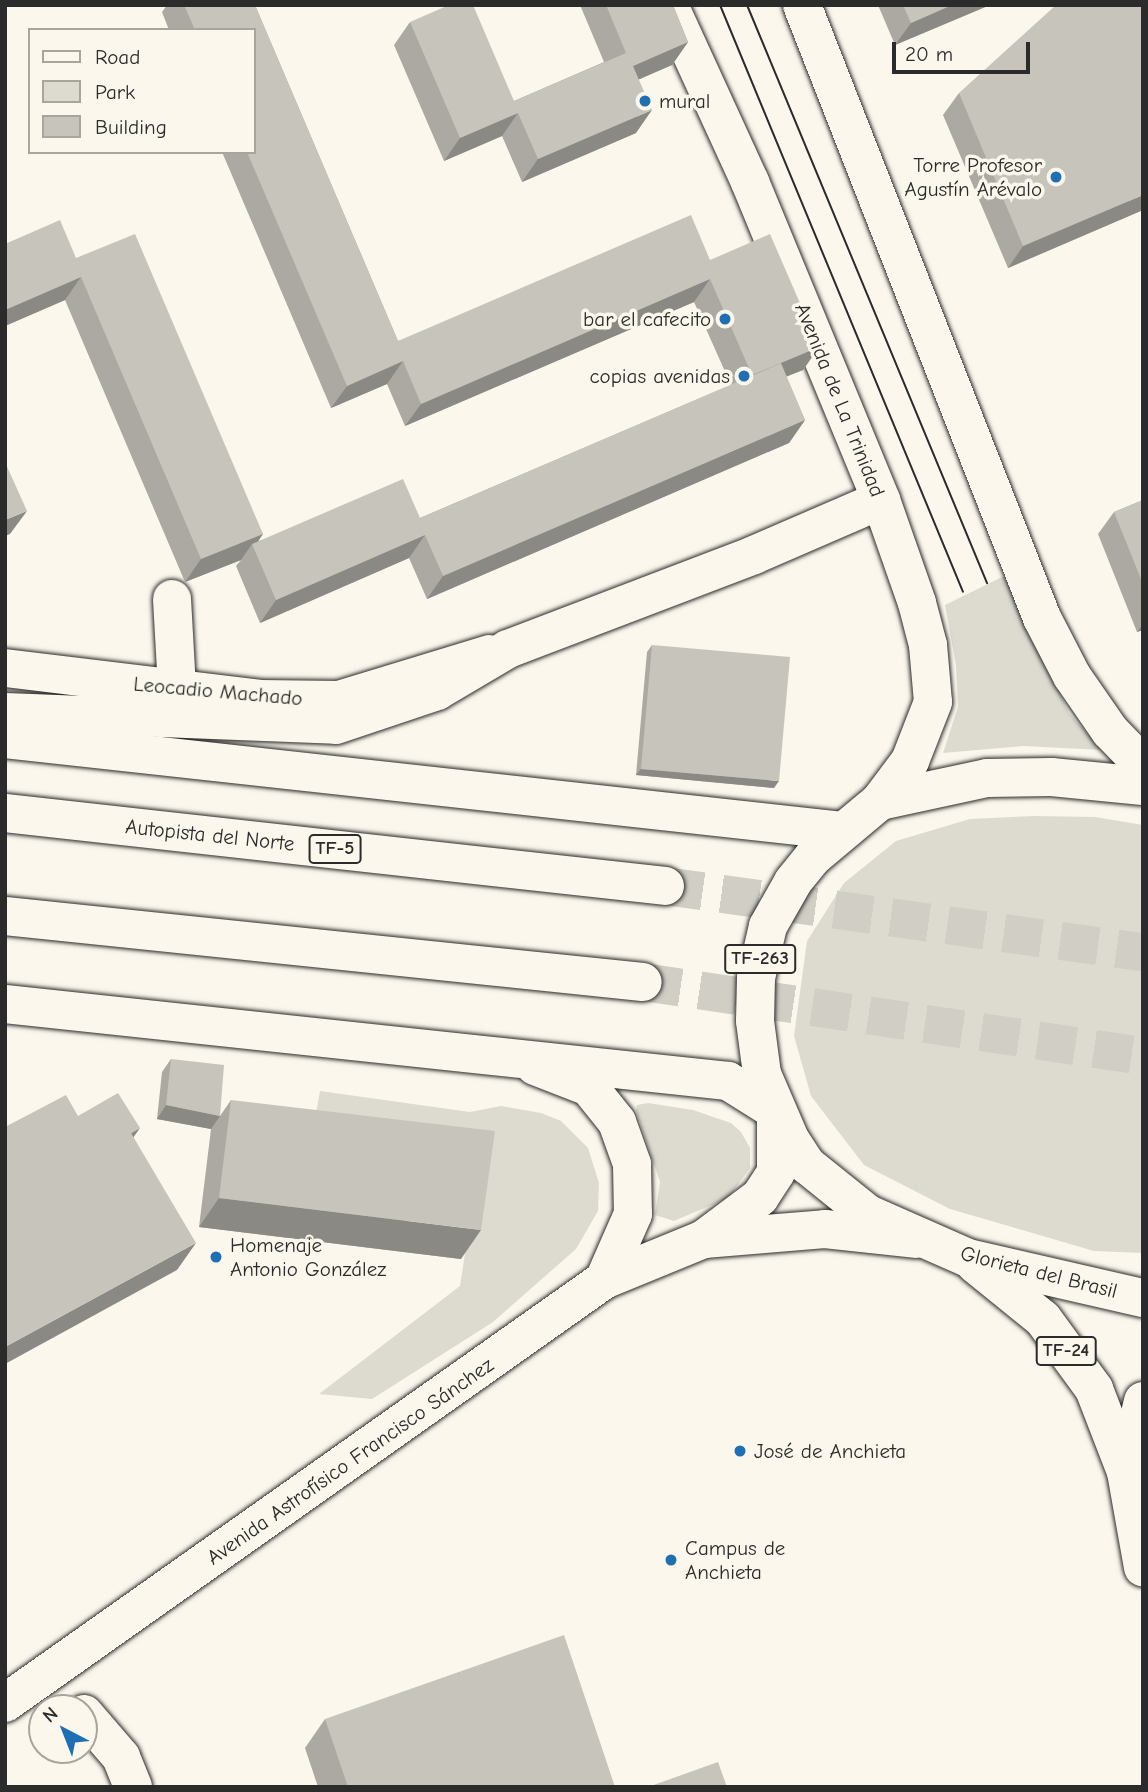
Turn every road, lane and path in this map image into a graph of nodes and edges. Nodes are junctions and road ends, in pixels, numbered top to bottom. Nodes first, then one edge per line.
1 (669, 5) edge
2 (802, 5) edge
3 (881, 500) junction
4 (172, 599) dead end
5 (508, 649) junction
6 (5, 668) edge
7 (177, 689) junction
8 (5, 712) edge
9 (5, 739) edge
10 (1143, 765) edge
11 (1143, 786) edge
12 (880, 801) junction
13 (5, 813) edge
14 (842, 831) junction
15 (665, 886) tunnel mouth
16 (5, 916) edge
17 (643, 982) tunnel mouth
18 (5, 1004) edge
19 (508, 1054) junction
20 (776, 1111) junction
21 (704, 1238) junction
22 (926, 1240) junction
23 (968, 1258) junction
24 (604, 1280) junction
25 (1143, 1298) edge
26 (1143, 1401) edge
27 (1126, 1472) junction
28 (1143, 1567) edge
29 (49, 1672) junction
30 (67, 1694) edge
31 (5, 1703) edge
32 (98, 1730) edge
33 (133, 1787) edge

1 - 3 main road, Avenida de La Trinidad
2 - 10 main road
3 - 5 main road
3 - 12 main road, Avenida de La Trinidad
4 - 7 main road
5 - 7 main road, Leocadio Machado
5 - 8 main road
6 - 7 main road, Leocadio Machado
9 - 14 main road
11 - 12 main road, Glorieta del Brasil / TF-263
12 - 14 main road, Glorieta del Brasil / TF-263
13 - 15 main road, Autopista del Norte / TF-5
14 - 20 main road, Glorieta del Brasil / TF-263
16 - 17 main road
18 - 19 main road
19 - 20 main road
19 - 24 main road
20 - 21 main road, Avenida Astrofísico Francisco Sánchez
20 - 22 main road, Glorieta del Brasil / TF-263
21 - 22 main road, Avenida Astrofísico Francisco Sánchez
21 - 24 main road, Avenida Astrofísico Francisco Sánchez
22 - 23 main road, Glorieta del Brasil / TF-263
23 - 25 main road, Glorieta del Brasil / TF-263
23 - 27 main road, TF-24
24 - 29 main road, Avenida Astrofísico Francisco Sánchez
26 - 27 main road, TF-24
27 - 28 main road, TF-24
29 - 30 main road
29 - 31 main road, Avenida Astrofísico Francisco Sánchez
32 - 33 main road

